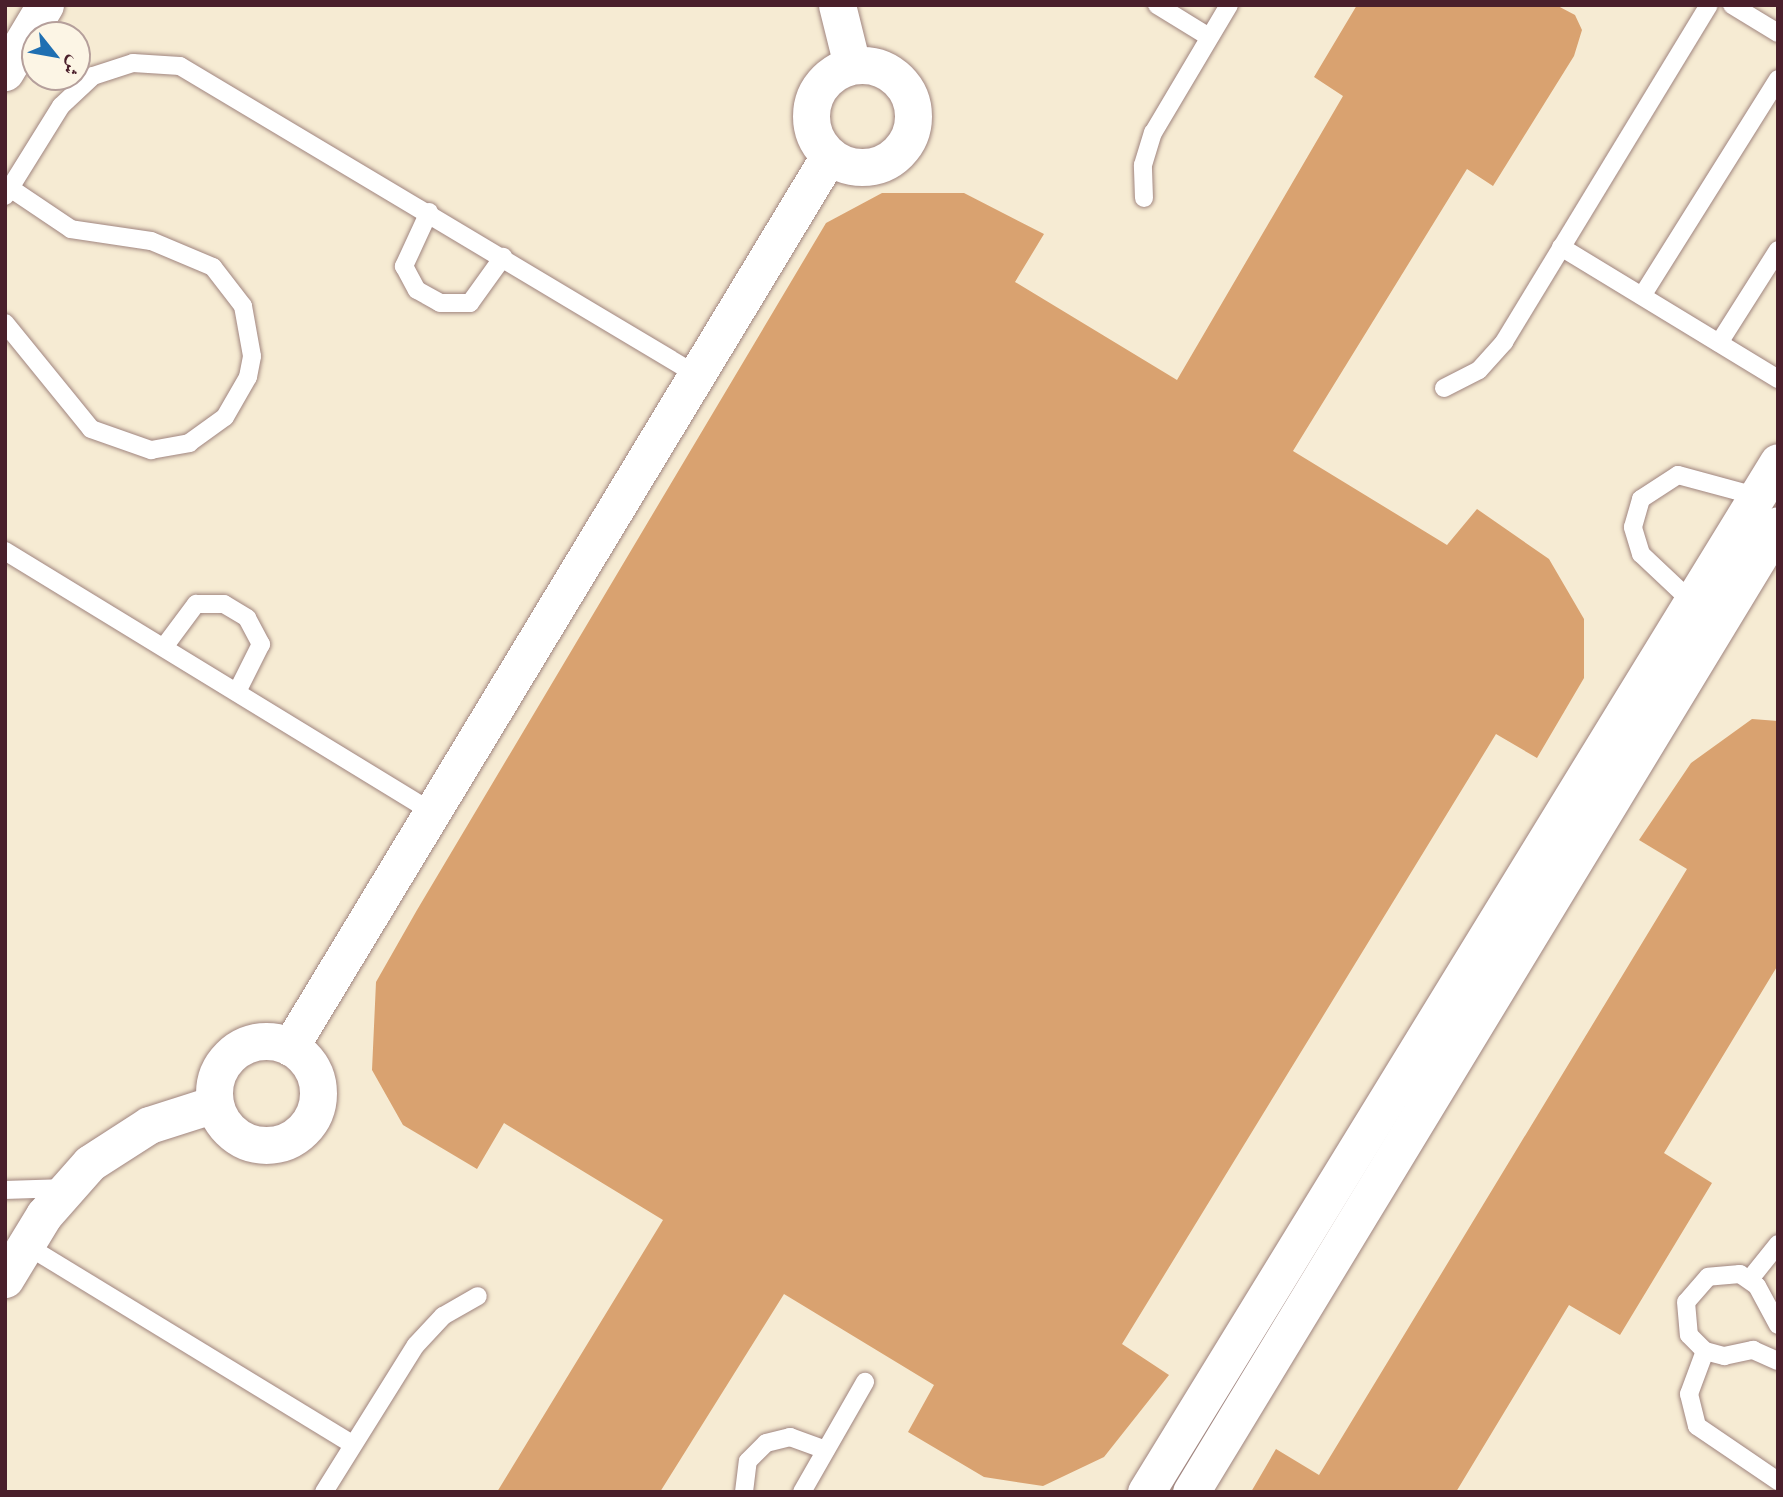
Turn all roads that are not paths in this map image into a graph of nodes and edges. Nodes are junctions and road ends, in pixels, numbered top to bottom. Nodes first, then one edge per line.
1 (45, 5) edge
2 (837, 5) edge
3 (1157, 5) edge
4 (1229, 5) edge
5 (1709, 5) edge
6 (1732, 5) edge
7 (1778, 33) edge
8 (1209, 37) junction
9 (852, 65) junction
10 (5, 72) edge
11 (1778, 79) edge
12 (829, 156) junction
13 (8, 192) edge
14 (1144, 198) dead end
15 (429, 212) junction
16 (1562, 247) junction
17 (1778, 250) edge
18 (503, 257) junction
19 (1642, 296) junction
20 (5, 323) edge
21 (1719, 343) junction
22 (697, 375) junction
23 (1778, 379) edge
24 (1444, 388) dead end
25 (1778, 461) edge
26 (1756, 496) junction
27 (1778, 525) edge
28 (8, 559) edge
29 (1692, 602) junction
30 (164, 647) junction
31 (237, 692) junction
32 (432, 811) junction
33 (290, 1046) junction
34 (215, 1104) junction
35 (66, 1188) junction
36 (5, 1190) edge
37 (1778, 1244) edge
38 (26, 1245) junction
39 (5, 1279) edge
40 (1750, 1279) junction
41 (478, 1296) dead end
42 (1778, 1325) edge
43 (1705, 1350) junction
44 (1778, 1361) edge
45 (866, 1382) dead end
46 (352, 1444) junction
47 (826, 1450) junction
48 (1778, 1481) edge
49 (324, 1492) edge
50 (744, 1492) edge
51 (802, 1492) edge
52 (1146, 1492) edge
53 (1191, 1492) edge

1 - 10 street
2 - 9 street
3 - 8 lane
4 - 8 lane
5 - 16 lane
6 - 7 lane
8 - 14 lane
9 - 12 street
9 - 12 street
11 - 19 lane
12 - 22 street
13 - 15 lane
13 - 20 lane
15 - 18 lane
15 - 18 lane
16 - 19 lane
16 - 24 lane
17 - 21 lane
18 - 22 lane
19 - 21 lane
21 - 23 lane
22 - 32 street
25 - 26 street
26 - 29 street
26 - 29 lane
27 - 53 street
28 - 30 lane
29 - 52 street
30 - 31 lane
30 - 31 lane
31 - 32 lane
32 - 33 street
33 - 34 street
33 - 34 street
34 - 35 street
35 - 36 lane
35 - 38 street
37 - 40 lane
38 - 39 street
38 - 46 lane
40 - 42 lane
40 - 43 lane
41 - 46 lane
43 - 44 lane
43 - 48 lane
45 - 47 lane
46 - 49 lane
47 - 50 lane
47 - 51 lane

